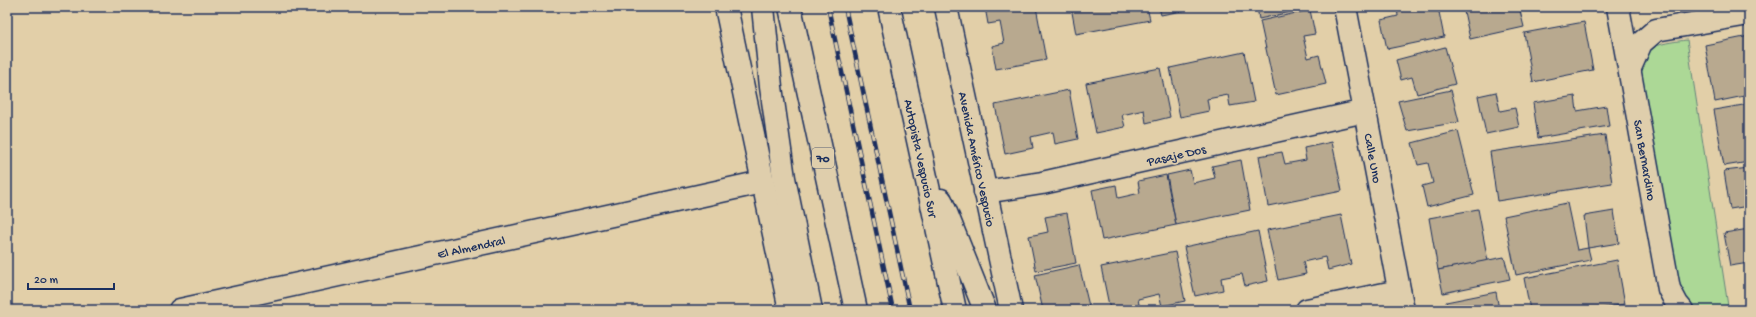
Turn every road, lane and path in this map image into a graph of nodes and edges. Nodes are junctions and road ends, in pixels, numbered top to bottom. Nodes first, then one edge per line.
1 (726, 7) edge
2 (763, 7) edge
3 (790, 7) edge
4 (889, 7) edge
5 (946, 7) edge
6 (1345, 7) edge
7 (1618, 7) edge
8 (1749, 14) edge
9 (1630, 68) junction
10 (1365, 111) junction
11 (918, 141) junction
12 (762, 182) junction
13 (985, 192) junction
14 (1401, 300) edge
15 (180, 310) edge
16 (790, 310) edge
17 (811, 310) edge
18 (856, 310) edge
19 (955, 310) edge
20 (985, 310) edge
21 (1011, 310) edge
22 (1307, 310) edge
23 (1682, 310) edge

1 - 12 main road
2 - 17 main road
3 - 18 main road, 70
4 - 11 main road, Autopista Vespucio Sur
5 - 13 main road, Avenida Américo Vespucio
6 - 10 main road, Calle Uno
7 - 9 main road, San Bernardino
8 - 9 main road
9 - 23 main road, San Bernardino
10 - 13 main road, Pasaje Dos
10 - 14 main road, Calle Uno
11 - 19 main road, Autopista Vespucio Sur
11 - 20 main road
12 - 15 main road, El Almendral
12 - 16 main road
13 - 21 main road, Avenida Américo Vespucio
14 - 22 main road

